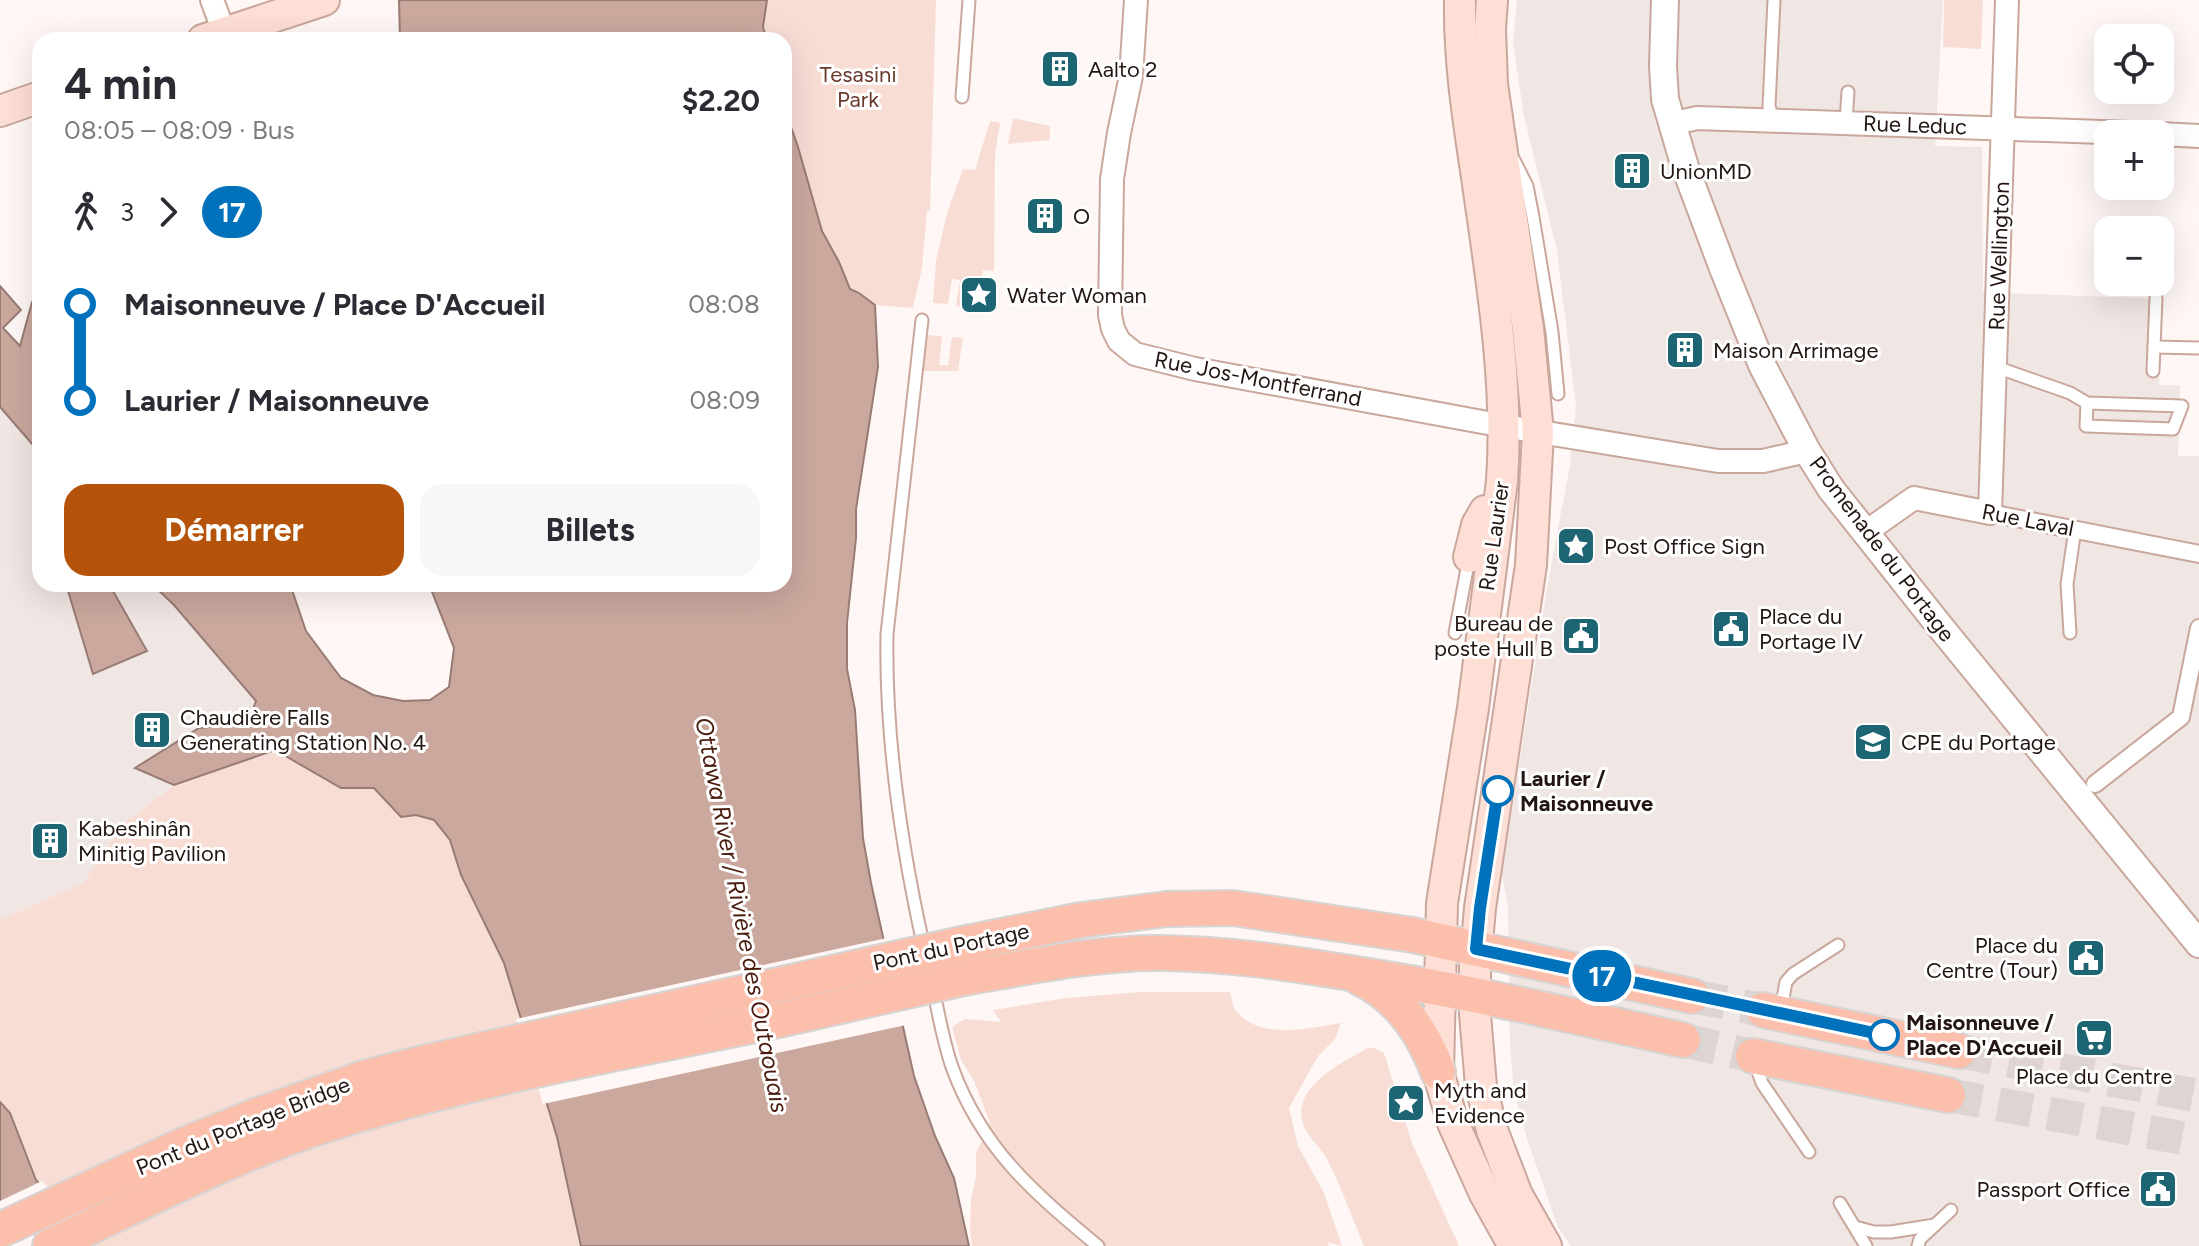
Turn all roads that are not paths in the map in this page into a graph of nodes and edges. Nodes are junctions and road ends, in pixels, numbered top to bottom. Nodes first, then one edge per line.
1 (212, 0) edge
2 (324, 0) edge
3 (969, 0) edge
4 (1136, 0) edge
5 (1460, 0) edge
6 (1492, 0) edge
7 (1665, 0) edge
8 (1774, 0) edge
9 (2007, 0) edge
10 (217, 32) edge
11 (235, 32) edge
12 (1848, 92) dead end
13 (962, 97) dead end
14 (32, 101) edge
15 (0, 111) edge
16 (1773, 120) junction
17 (1846, 122) junction
18 (1671, 124) junction
19 (2002, 128) junction
20 (1499, 130) junction
21 (2094, 132) edge
22 (2174, 135) edge
23 (2199, 136) edge
24 (2156, 298) dead end
25 (922, 320) dead end
26 (2154, 347) junction
27 (2199, 348) edge
28 (1996, 367) junction
29 (2153, 371) dead end
30 (1558, 394) dead end
31 (2087, 403) junction
32 (1504, 426) junction
33 (1538, 432) junction
34 (1807, 451) junction
35 (1502, 481) junction
36 (1990, 513) junction
37 (2075, 529) junction
38 (1866, 532) junction
39 (2199, 554) edge
40 (1469, 557) joint
41 (2199, 628) edge
42 (1455, 633) dead end
43 (2070, 633) dead end
44 (2181, 717) junction
45 (2199, 721) edge
46 (2095, 784) dead end
47 (1414, 936) junction
48 (2199, 944) edge
49 (1838, 945) dead end
50 (1476, 949) junction
51 (928, 965) dead end
52 (951, 968) junction
53 (1385, 985) junction
54 (1439, 987) junction
55 (1475, 994) junction
56 (1692, 996) tunnel mouth
57 (1771, 1012) joint
58 (1683, 1040) tunnel mouth
59 (1959, 1051) tunnel mouth
60 (1753, 1056) joint
61 (498, 1063) junction
62 (1438, 1072) junction
63 (1948, 1095) tunnel mouth
64 (1809, 1152) dead end
65 (1840, 1203) dead end
66 (1951, 1210) dead end
67 (1935, 1225) junction
68 (1855, 1227) junction
69 (0, 1230) edge
70 (50, 1246) edge
71 (1098, 1246) edge
72 (1514, 1246) edge
73 (1546, 1246) edge
74 (1866, 1246) edge
75 (1918, 1246) edge

1 - 10 street
2 - 11 main road
3 - 13 lane
4 - 32 street, Rue Jos-Montferrand
5 - 32 main road, Rue Laurier
6 - 20 main road, Rue Laurier
7 - 18 street, Promenade du Portage
8 - 16 lane
9 - 19 street, Rue Wellington
12 - 17 lane
14 - 15 main road
16 - 17 street, Rue Leduc
16 - 18 street, Rue Leduc
17 - 19 street, Rue Leduc
18 - 34 street, Promenade du Portage
19 - 21 street, Rue Leduc
19 - 28 street, Rue Wellington
20 - 30 lane
20 - 33 main road, Rue Laurier
22 - 23 street, Rue Leduc
24 - 26 lane
25 - 51 lane
26 - 27 lane
26 - 29 lane
28 - 31 lane
28 - 36 street, Rue Wellington
31 - 31 lane
32 - 33 street
32 - 35 main road, Rue Laurier
33 - 34 street
33 - 50 main road, Rue Laurier
34 - 38 street, Promenade du Portage
35 - 40 main road
35 - 47 main road, Rue Laurier
36 - 37 street, Rue Laval
36 - 38 street, Rue Laval
37 - 39 street, Rue Laval
37 - 43 lane
38 - 48 street, Promenade du Portage
40 - 42 lane
41 - 44 street
44 - 45 street
44 - 46 street
47 - 50 main road, Pont du Portage
47 - 52 main road, Pont du Portage
47 - 54 main road, Rue Laurier
49 - 57 lane
50 - 55 main road, Rue Laurier
50 - 56 main road, Pont du Portage
52 - 53 main road, Pont du Portage
52 - 61 main road, Pont du Portage, bridge
52 - 71 lane
53 - 54 main road, Pont du Portage
53 - 62 main road
54 - 55 main road, Pont du Portage
54 - 62 main road, Rue Laurier
55 - 58 main road, Pont du Portage
55 - 73 main road, Rue Laurier
57 - 59 main road
60 - 63 main road
60 - 64 lane
61 - 69 main road, Pont du Portage Bridge
61 - 70 main road, Pont du Portage Bridge
62 - 72 main road, Rue Laurier
65 - 68 lane
66 - 67 lane
67 - 68 lane
67 - 75 lane
68 - 74 lane

